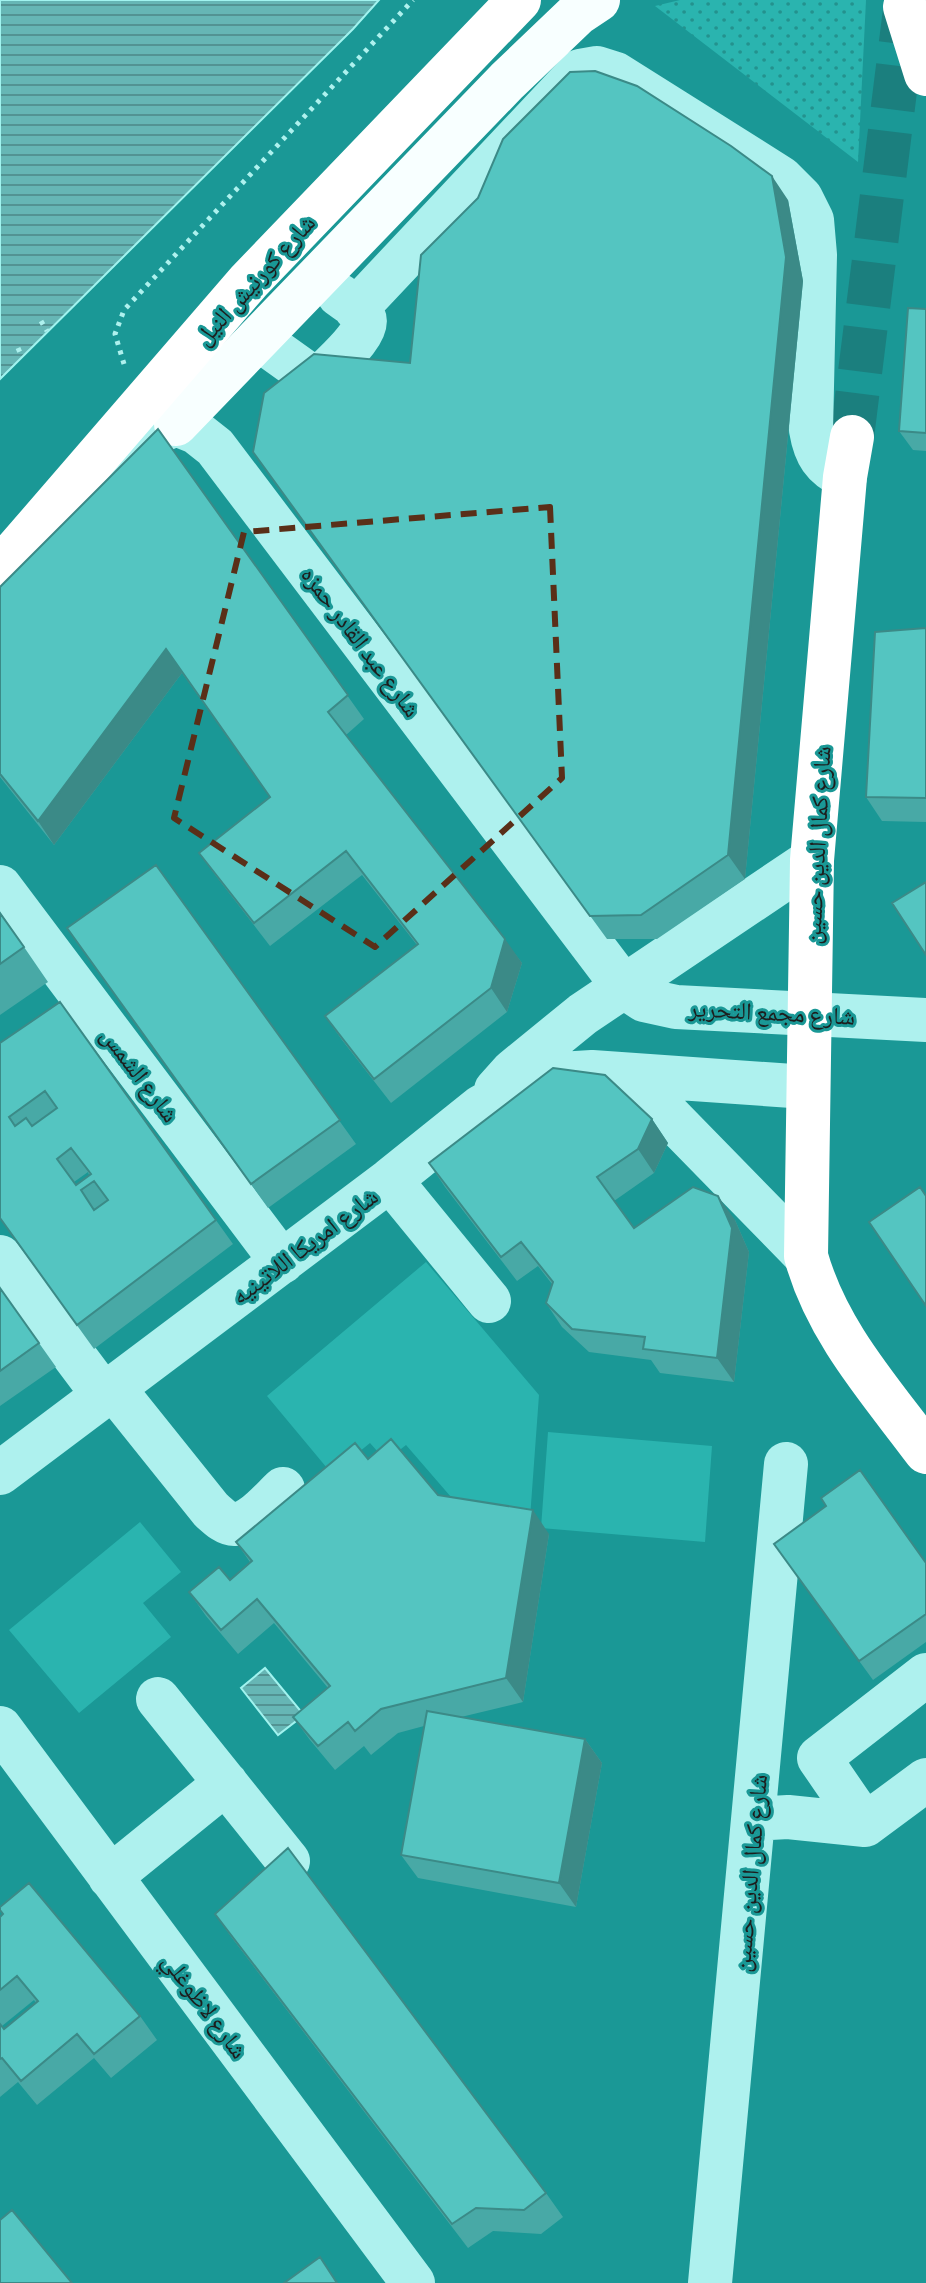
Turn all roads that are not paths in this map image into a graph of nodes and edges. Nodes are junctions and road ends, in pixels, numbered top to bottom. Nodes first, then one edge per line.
1 (519, 0) edge
2 (598, 0) edge
3 (905, 7) dead end
4 (926, 74) edge
5 (319, 278) junction
6 (356, 309) junction
7 (260, 340) junction
8 (159, 415) junction
9 (849, 457) joint
10 (0, 569) edge
11 (812, 860) junction
12 (0, 887) edge
13 (623, 986) junction
14 (87, 1003) junction
15 (808, 1012) junction
16 (926, 1020) edge
17 (50, 1029) edge
18 (630, 1076) junction
19 (807, 1087) junction
20 (481, 1107) junction
21 (390, 1180) junction
22 (806, 1256) junction
23 (0, 1257) edge
24 (282, 1262) junction
25 (489, 1301) dead end
26 (109, 1393) junction
27 (926, 1452) edge
28 (786, 1464) dead end
29 (0, 1473) edge
30 (283, 1489) dead end
31 (926, 1675) edge
32 (158, 1699) dead end
33 (0, 1728) edge
34 (926, 1780) edge
35 (226, 1783) junction
36 (754, 1819) junction
37 (865, 1825) junction
38 (288, 1861) edge
39 (110, 1877) junction
40 (413, 2283) edge
41 (710, 2283) edge

1 - 8 highway, شارع كورنيش النيل
2 - 5 main road
3 - 4 highway
5 - 6 street
5 - 7 main road
6 - 7 street
6 - 9 street
7 - 8 main road
8 - 10 highway, شارع كورنيش النيل
8 - 13 street, شارع عبد القادر حمزه
9 - 11 highway, شارع كمال الدين حسين
11 - 13 street
11 - 15 highway, شارع كمال الدين حسين
12 - 14 street, شارع الشمس
13 - 15 street, شارع مجمع التحرير
13 - 20 street
14 - 17 street
14 - 24 street, شارع الشمس
15 - 16 street, شارع مجمع التحرير
15 - 19 highway, شارع كمال الدين حسين
18 - 19 street, شارع امريكا اللاتينيه
18 - 20 street, شارع امريكا اللاتينيه
18 - 22 street
19 - 22 highway, شارع كمال الدين حسين
20 - 21 street, شارع امريكا اللاتينيه
21 - 24 street, شارع امريكا اللاتينيه
21 - 25 street
22 - 27 highway
23 - 26 street
24 - 26 street, شارع امريكا اللاتينيه
26 - 29 street, شارع امريكا اللاتينيه
26 - 30 street
28 - 36 street, شارع كمال الدين حسين
31 - 37 street
32 - 35 street
33 - 39 street, شارع لاظوغلي
34 - 37 street
35 - 38 street
35 - 39 street
36 - 37 street
36 - 41 street, شارع كمال الدين حسين
39 - 40 street, شارع لاظوغلي

